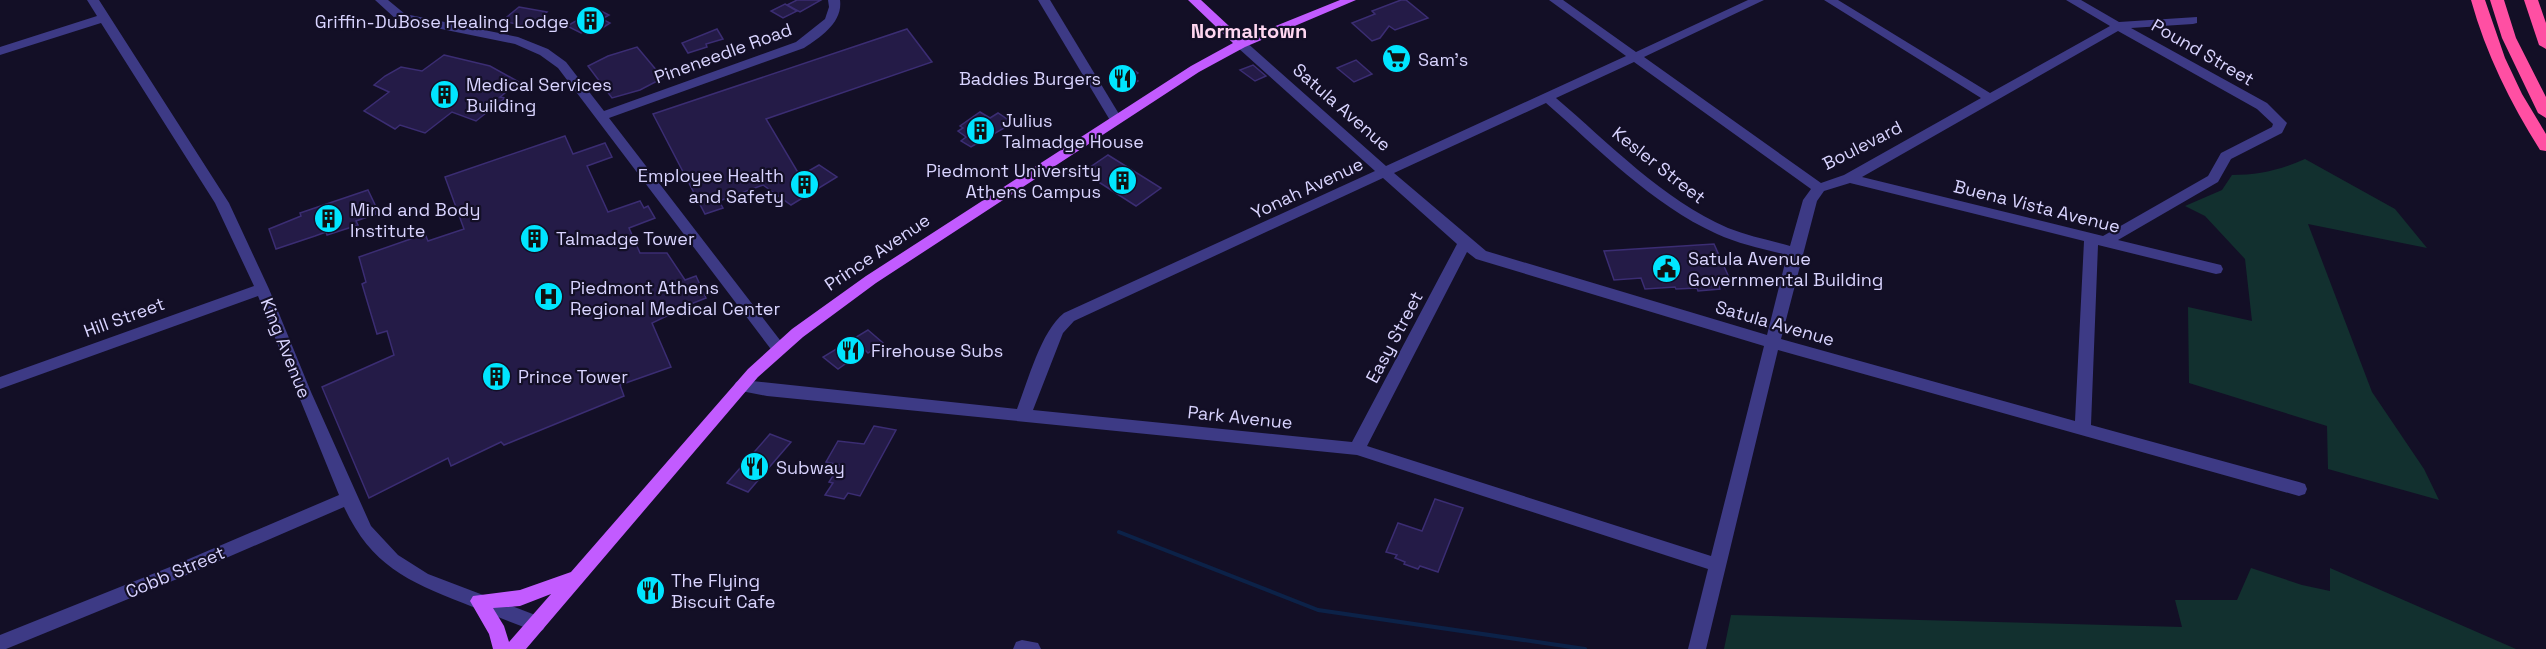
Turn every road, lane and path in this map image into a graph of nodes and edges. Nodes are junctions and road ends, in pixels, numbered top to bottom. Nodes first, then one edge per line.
1 (93, 0) edge
2 (381, 0) edge
3 (834, 0) edge
4 (1044, 0) edge
5 (1194, 0) edge
6 (1350, 0) edge
7 (1555, 0) edge
8 (1758, 0) edge
9 (1830, 0) edge
10 (2073, 0) edge
11 (2478, 0) edge
12 (2497, 0) edge
13 (2531, 0) edge
14 (104, 18) junction
15 (2193, 20) dead end
16 (2120, 25) junction
17 (1241, 44) junction
18 (2546, 45) edge
19 (0, 51) edge
20 (1635, 57) junction
21 (1547, 97) junction
22 (1988, 98) junction
23 (2546, 113) edge
24 (602, 116) junction
25 (1116, 119) junction
26 (2546, 146) edge
27 (1386, 171) junction
28 (1849, 178) junction
29 (1820, 188) junction
30 (2098, 240) junction
31 (1465, 243) junction
32 (1795, 252) junction
33 (2216, 269) dead end
34 (262, 289) junction
35 (1774, 344) junction
36 (778, 348) junction
37 (0, 383) edge
38 (742, 386) junction
39 (1023, 415) junction
40 (2083, 429) junction
41 (1357, 449) junction
42 (2299, 489) dead end
43 (348, 498) junction
44 (1718, 566) junction
45 (578, 577) junction
46 (479, 601) junction
47 (537, 624) junction
48 (0, 643) edge
49 (502, 649) edge
50 (515, 649) edge
51 (1697, 649) edge

1 - 14 street, King Avenue
2 - 24 street
3 - 24 street, Pineneedle Road
4 - 25 street
5 - 17 main road
6 - 17 main road, Prince Avenue
7 - 20 street
8 - 20 street, Yonah Avenue
9 - 22 street
10 - 16 street, Pound Street
11 - 26 highway
12 - 23 highway
13 - 18 highway
14 - 19 street
14 - 34 street, King Avenue
15 - 16 street, Boulevard
16 - 22 street, Boulevard
16 - 30 street, Pound Street
17 - 25 main road, Prince Avenue
17 - 27 street, Satula Avenue
20 - 21 street, Yonah Avenue
20 - 29 street
21 - 27 street, Yonah Avenue
21 - 32 street, Kesler Street
22 - 28 street, Boulevard
24 - 36 street
25 - 36 main road, Prince Avenue
27 - 31 street, Satula Avenue
27 - 39 street, Yonah Avenue
28 - 29 street, Boulevard
28 - 30 street, Buena Vista Avenue
29 - 32 street, Boulevard
30 - 33 street, Buena Vista Avenue
30 - 40 street
31 - 35 street, Satula Avenue
31 - 41 street, Easy Street
32 - 35 street, Boulevard
34 - 37 street, Hill Street
34 - 43 street, King Avenue
35 - 40 street, Satula Avenue
35 - 44 street, Boulevard
36 - 38 main road, Prince Avenue
38 - 39 street, Park Avenue
38 - 45 main road, Prince Avenue
39 - 41 street, Park Avenue
40 - 42 street, Satula Avenue
41 - 44 street, Park Avenue
43 - 46 street, King Avenue
43 - 48 street, Cobb Street
44 - 51 street, Boulevard
45 - 46 main road
45 - 47 main road, Prince Avenue
46 - 47 street, King Avenue
46 - 49 main road
47 - 50 main road, Prince Avenue

